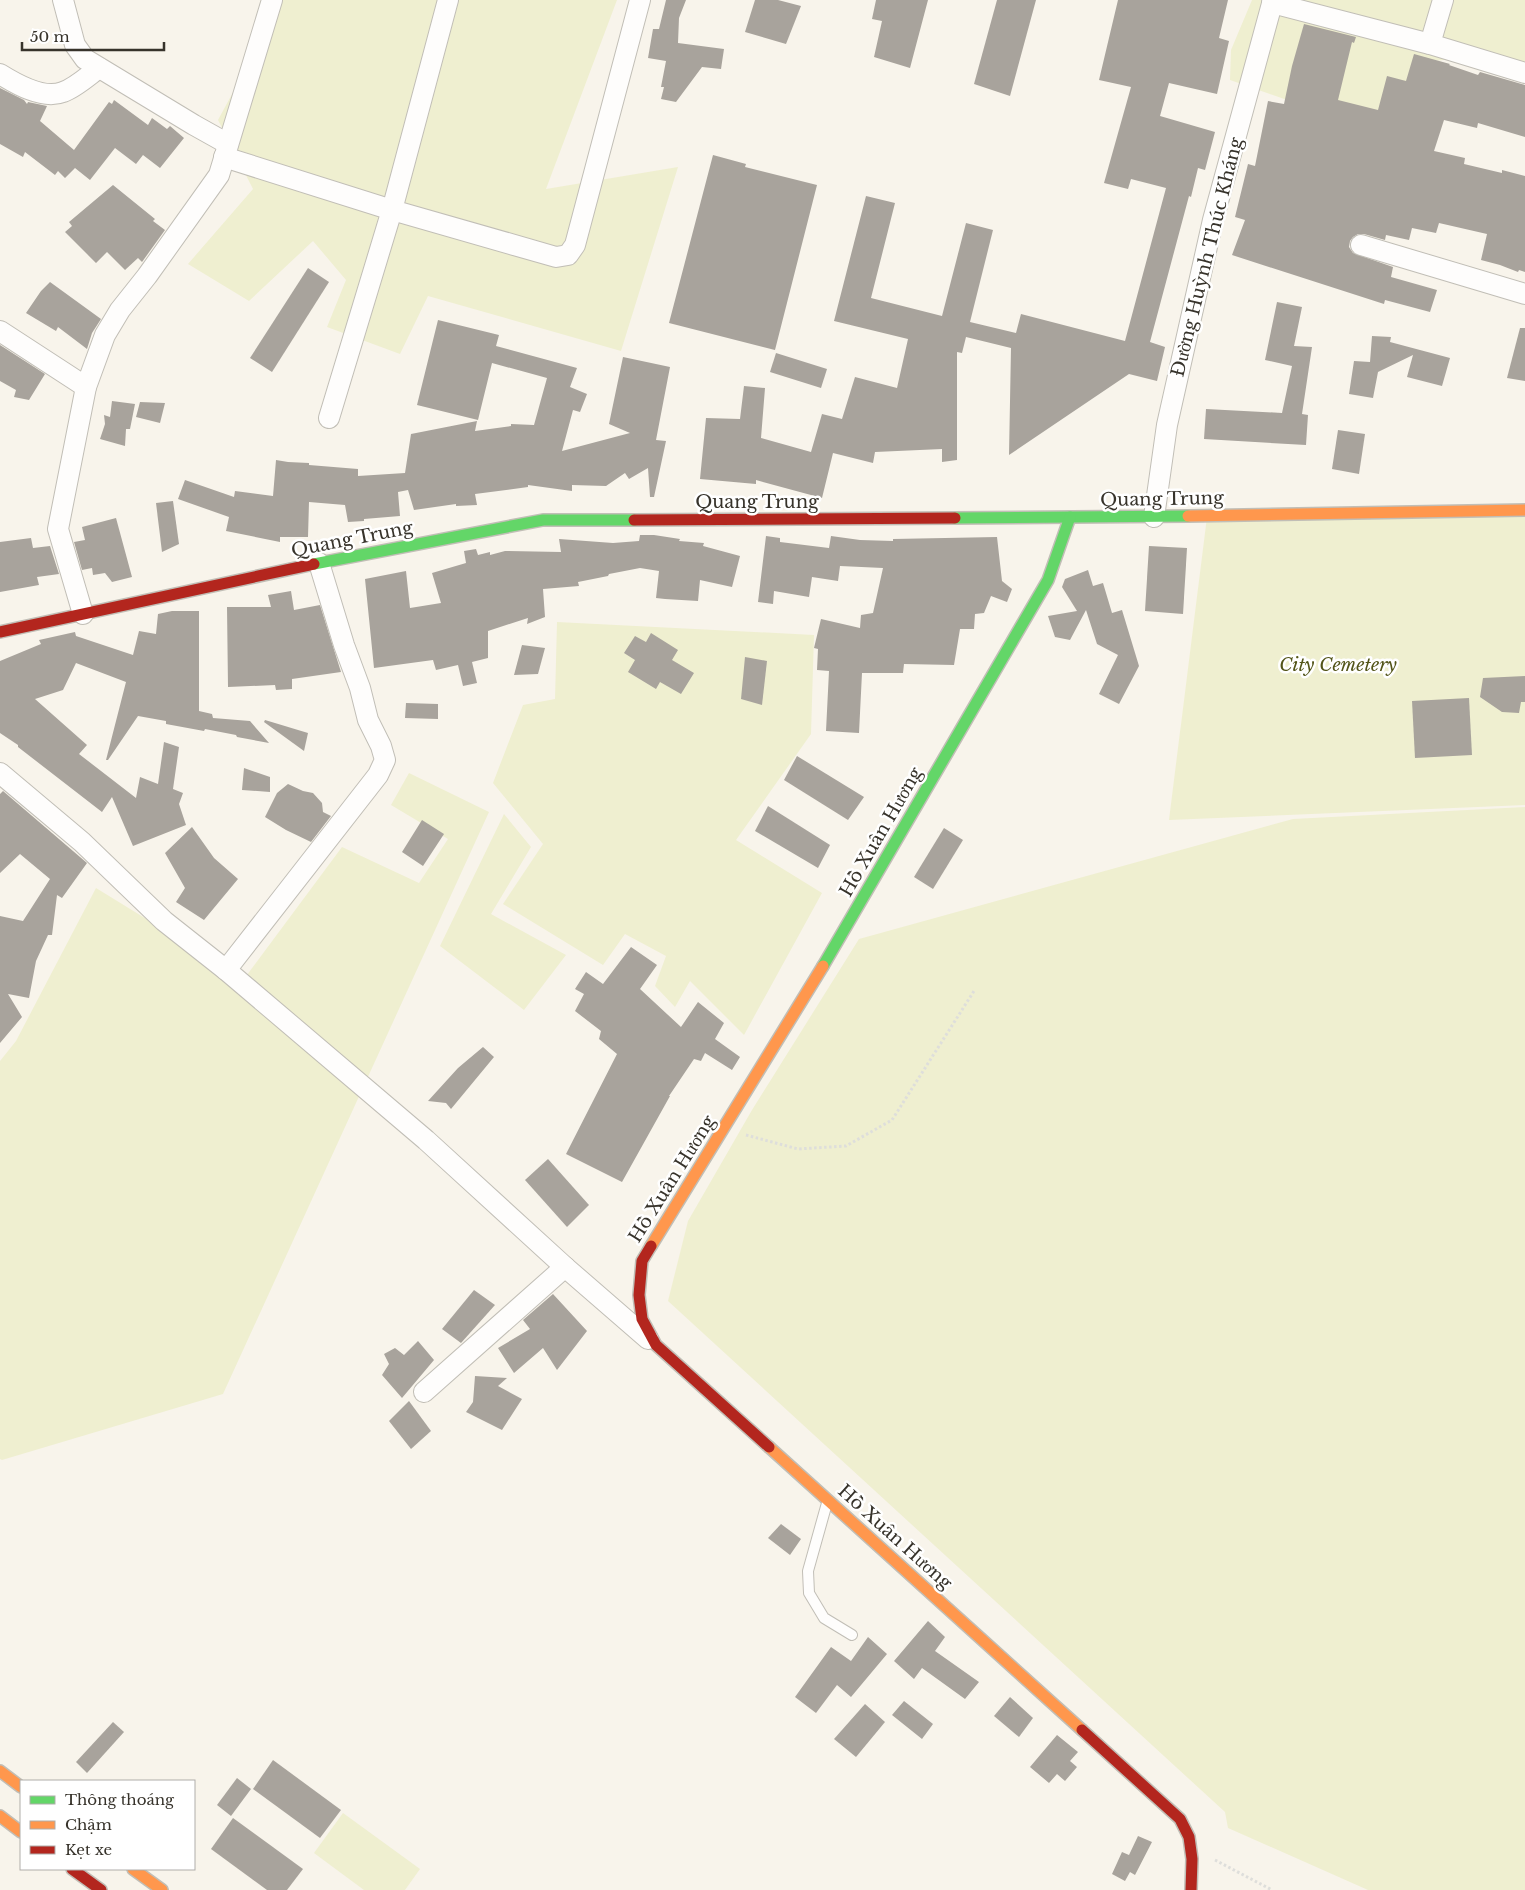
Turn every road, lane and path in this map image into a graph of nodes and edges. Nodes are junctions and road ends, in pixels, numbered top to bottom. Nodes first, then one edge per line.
1 (63, 0) edge
2 (272, 0) edge
3 (448, 0) edge
4 (640, 0) edge
5 (1442, 0) edge
6 (1272, 2) edge
7 (1430, 44) junction
8 (99, 68) junction
9 (1525, 72) edge
10 (0, 74) edge
11 (226, 150) junction
12 (392, 210) junction
13 (1361, 246) dead end
14 (1525, 294) edge
15 (0, 331) edge
16 (86, 387) junction
17 (329, 418) dead end
18 (1525, 510) edge
19 (1070, 517) junction
20 (1154, 517) junction
21 (319, 563) junction
22 (83, 614) junction
23 (0, 632) edge
24 (0, 773) edge
25 (226, 970) junction
26 (974, 991) dead end
27 (724, 1129) junction
28 (566, 1267) junction
29 (656, 1345) junction
30 (424, 1392) dead end
31 (828, 1500) junction
32 (852, 1635) dead end
33 (0, 1771) edge
34 (20, 1786) edge
35 (0, 1816) edge
36 (20, 1831) edge
37 (1190, 1846) junction
38 (73, 1870) edge
39 (134, 1870) edge
40 (101, 1890) edge
41 (162, 1890) edge
42 (1191, 1890) edge
43 (1272, 1890) edge

1 - 8 street
2 - 11 street
3 - 12 street
4 - 12 street
5 - 7 street
6 - 7 street
6 - 20 street, Đường Huỳnh Thúc Kháng
7 - 9 street
8 - 10 street
8 - 11 street
11 - 12 street
11 - 16 street
12 - 17 street
13 - 14 street
15 - 16 street
16 - 22 street
18 - 20 main road, Quang Trung
19 - 20 main road, Quang Trung
19 - 21 main road, Quang Trung
19 - 27 main road, Hồ Xuân Hương
21 - 22 main road, Quang Trung
21 - 25 street
22 - 23 main road, Quang Trung
24 - 25 street
25 - 28 street
26 - 27 path
27 - 29 main road, Hồ Xuân Hương
28 - 29 street
28 - 30 street
29 - 31 main road, Hồ Xuân Hương
31 - 32 lane
31 - 37 main road, Hồ Xuân Hương
33 - 34 main road
35 - 36 main road
37 - 42 main road, Hồ Xuân Hương
37 - 43 path
38 - 40 main road
39 - 41 main road

